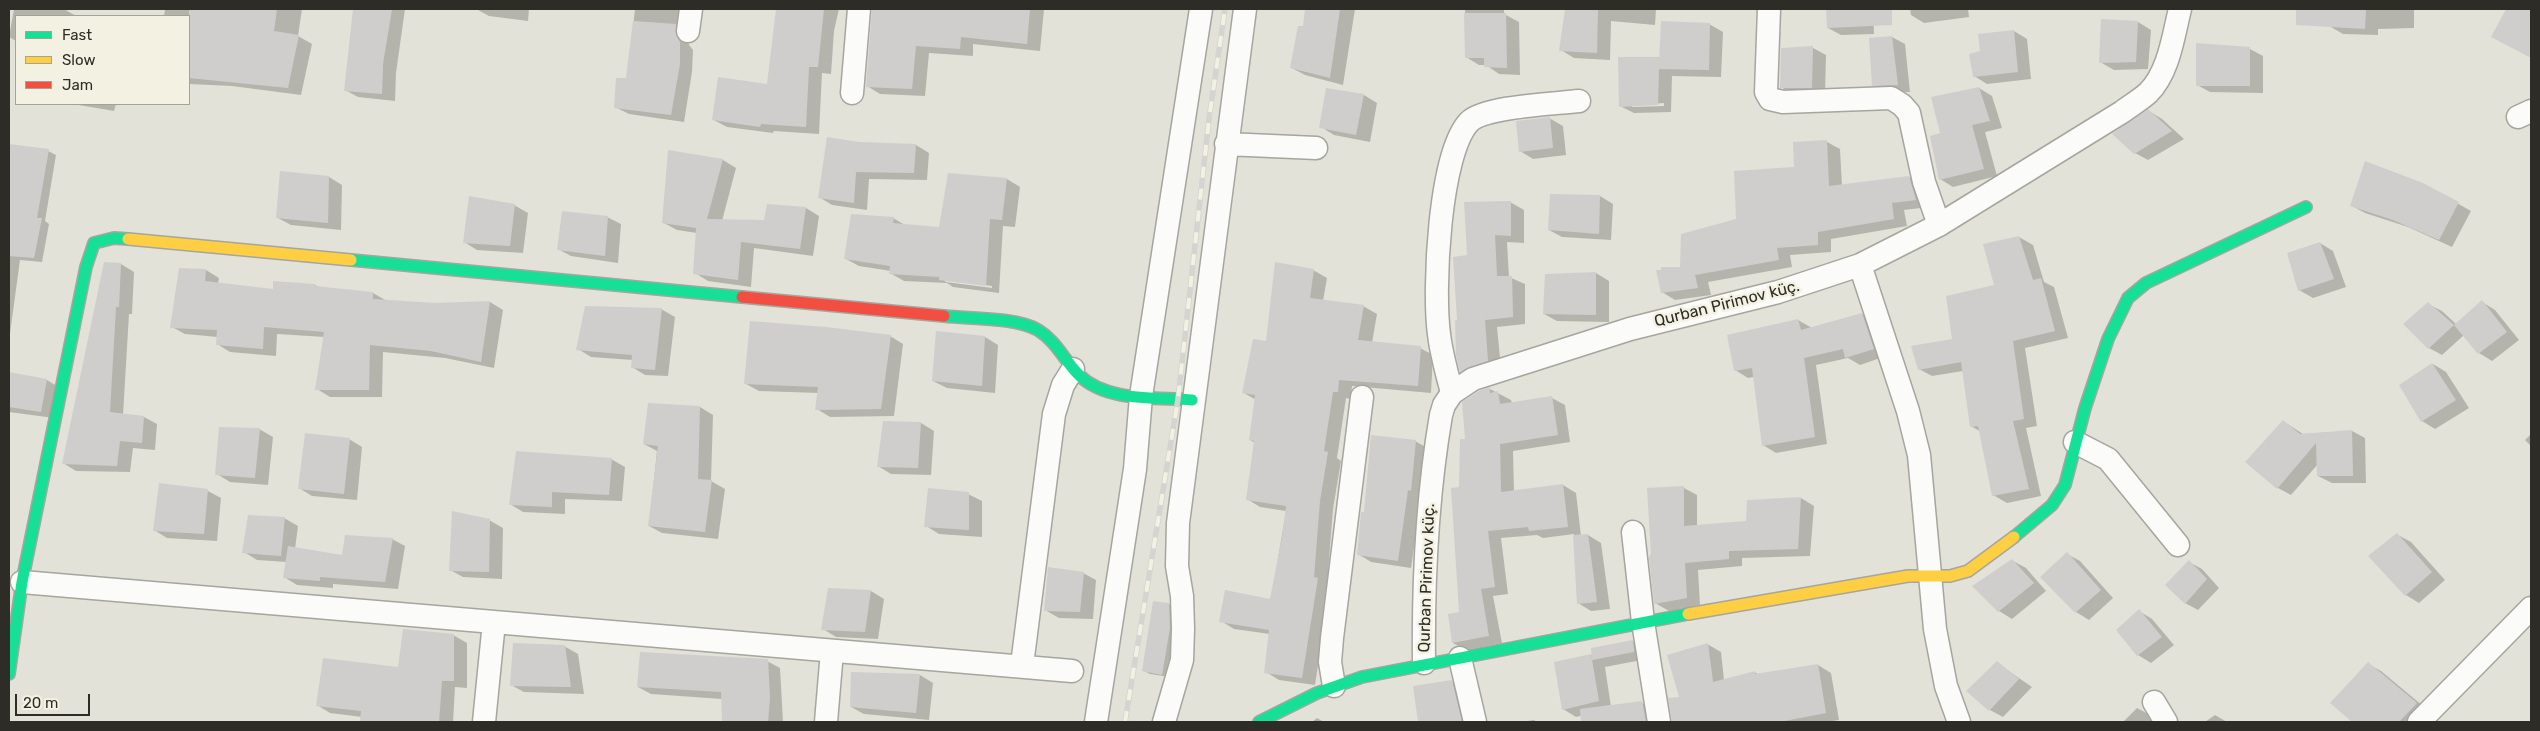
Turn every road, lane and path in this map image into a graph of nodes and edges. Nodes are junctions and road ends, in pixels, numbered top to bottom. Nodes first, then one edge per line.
1 (691, 9) edge
2 (859, 9) edge
3 (1201, 9) edge
4 (1245, 9) edge
5 (1769, 9) edge
6 (2180, 9) edge
7 (688, 31) dead end
8 (852, 93) dead end
9 (1579, 101) dead end
10 (1226, 144) junction
11 (1316, 148) dead end
12 (2306, 206) dead end
13 (1939, 225) junction
14 (1860, 265) junction
15 (1073, 369) junction
16 (1452, 393) junction
17 (1141, 396) junction
18 (1362, 398) dead end
19 (1192, 400) junction
20 (2075, 442) junction
21 (1633, 532) dead end
22 (2178, 545) dead end
23 (1930, 575) junction
24 (22, 582) junction
25 (2531, 608) edge
26 (494, 622) junction
27 (1643, 622) junction
28 (832, 651) junction
29 (1460, 658) junction
30 (1424, 664) junction
31 (1022, 665) junction
32 (1072, 671) dead end
33 (9, 674) edge
34 (1334, 686) junction
35 (2154, 702) dead end
36 (484, 722) edge
37 (826, 722) edge
38 (1096, 722) edge
39 (1164, 722) edge
40 (1259, 722) edge
41 (1476, 722) edge
42 (1659, 722) edge
43 (1959, 722) edge
44 (2166, 722) edge
45 (2419, 722) edge

1 - 7 street
2 - 8 street
3 - 17 street
4 - 10 street
5 - 13 street
6 - 13 street, Qurban Pirimov küç.
9 - 16 street
10 - 11 street
10 - 19 street
12 - 20 street
13 - 14 street, Qurban Pirimov küç.
14 - 16 street, Qurban Pirimov küç.
14 - 23 street
15 - 17 street
15 - 24 street
15 - 31 street
16 - 30 street, Qurban Pirimov küç.
17 - 19 street
17 - 38 street
18 - 34 street
19 - 39 street
20 - 22 street
20 - 23 street
21 - 27 street
23 - 27 street
23 - 43 street
24 - 26 street
24 - 33 street
25 - 45 street
26 - 28 street
26 - 36 street
27 - 29 street
27 - 42 street
28 - 31 street
28 - 37 street
29 - 30 street
29 - 41 street
30 - 34 street
31 - 32 street
34 - 40 street
35 - 44 street

